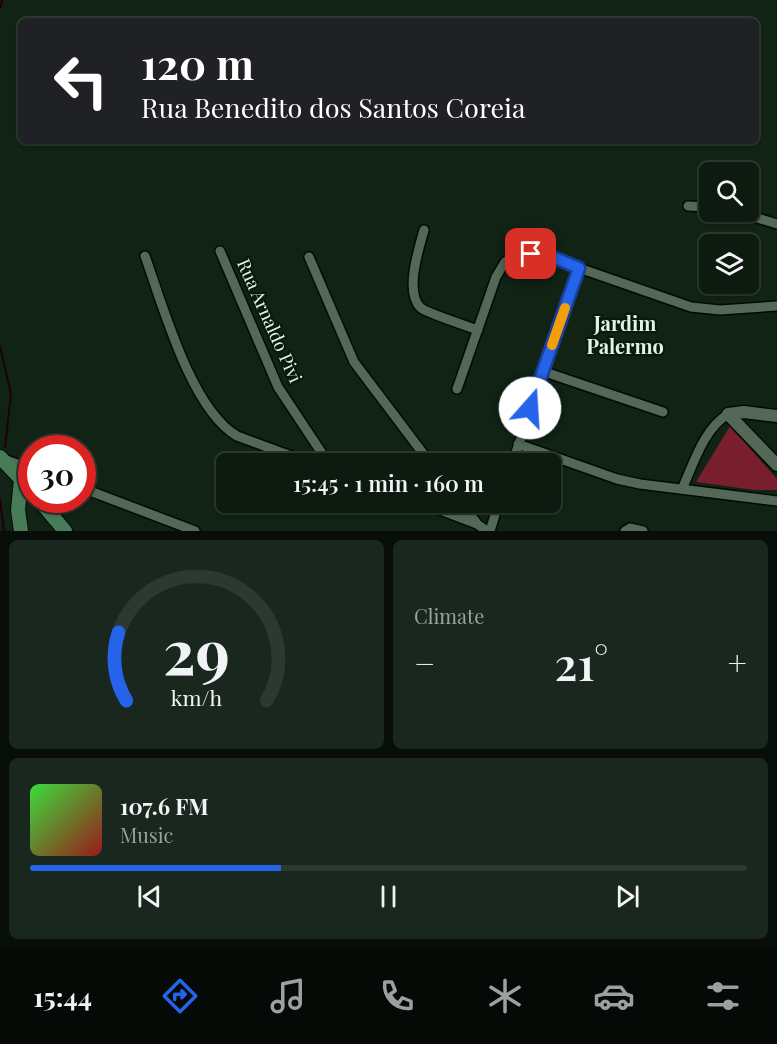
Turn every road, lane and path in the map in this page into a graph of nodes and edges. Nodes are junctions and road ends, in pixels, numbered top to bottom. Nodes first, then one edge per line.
1 (688, 206) dead end
2 (699, 206) edge
3 (759, 218) edge
4 (777, 224) edge
5 (424, 230) dead end
6 (220, 251) dead end
7 (145, 256) dead end
8 (309, 257) dead end
9 (579, 268) junction
10 (777, 306) edge
11 (478, 330) junction
12 (542, 371) junction
13 (457, 389) dead end
14 (663, 412) dead end
15 (728, 414) junction
16 (777, 416) edge
17 (518, 444) junction
18 (283, 453) edge
19 (322, 453) edge
20 (423, 453) edge
21 (515, 453) edge
22 (0, 458) edge
23 (18, 464) edge
24 (777, 465) edge
25 (18, 477) edge
26 (682, 489) junction
27 (96, 493) edge
28 (777, 501) edge
29 (18, 513) edge
30 (50, 513) edge
31 (448, 513) edge
32 (468, 513) edge
33 (495, 513) edge
34 (477, 524) junction
35 (21, 531) edge
36 (65, 531) edge
37 (195, 531) edge
38 (489, 531) edge

1 - 2 street
3 - 4 street
5 - 11 street
6 - 19 street, Rua Arnaldo Pivi
7 - 18 street
8 - 20 street
9 - 10 street
9 - 11 street
9 - 12 street
11 - 13 street
12 - 14 street
12 - 17 street
15 - 16 street
15 - 24 street
15 - 26 street
17 - 21 street
17 - 26 street
22 - 23 street
22 - 25 main road
26 - 28 street
27 - 37 street
29 - 35 main road
30 - 36 main road
31 - 34 street
32 - 34 street
33 - 38 street
34 - 38 street

